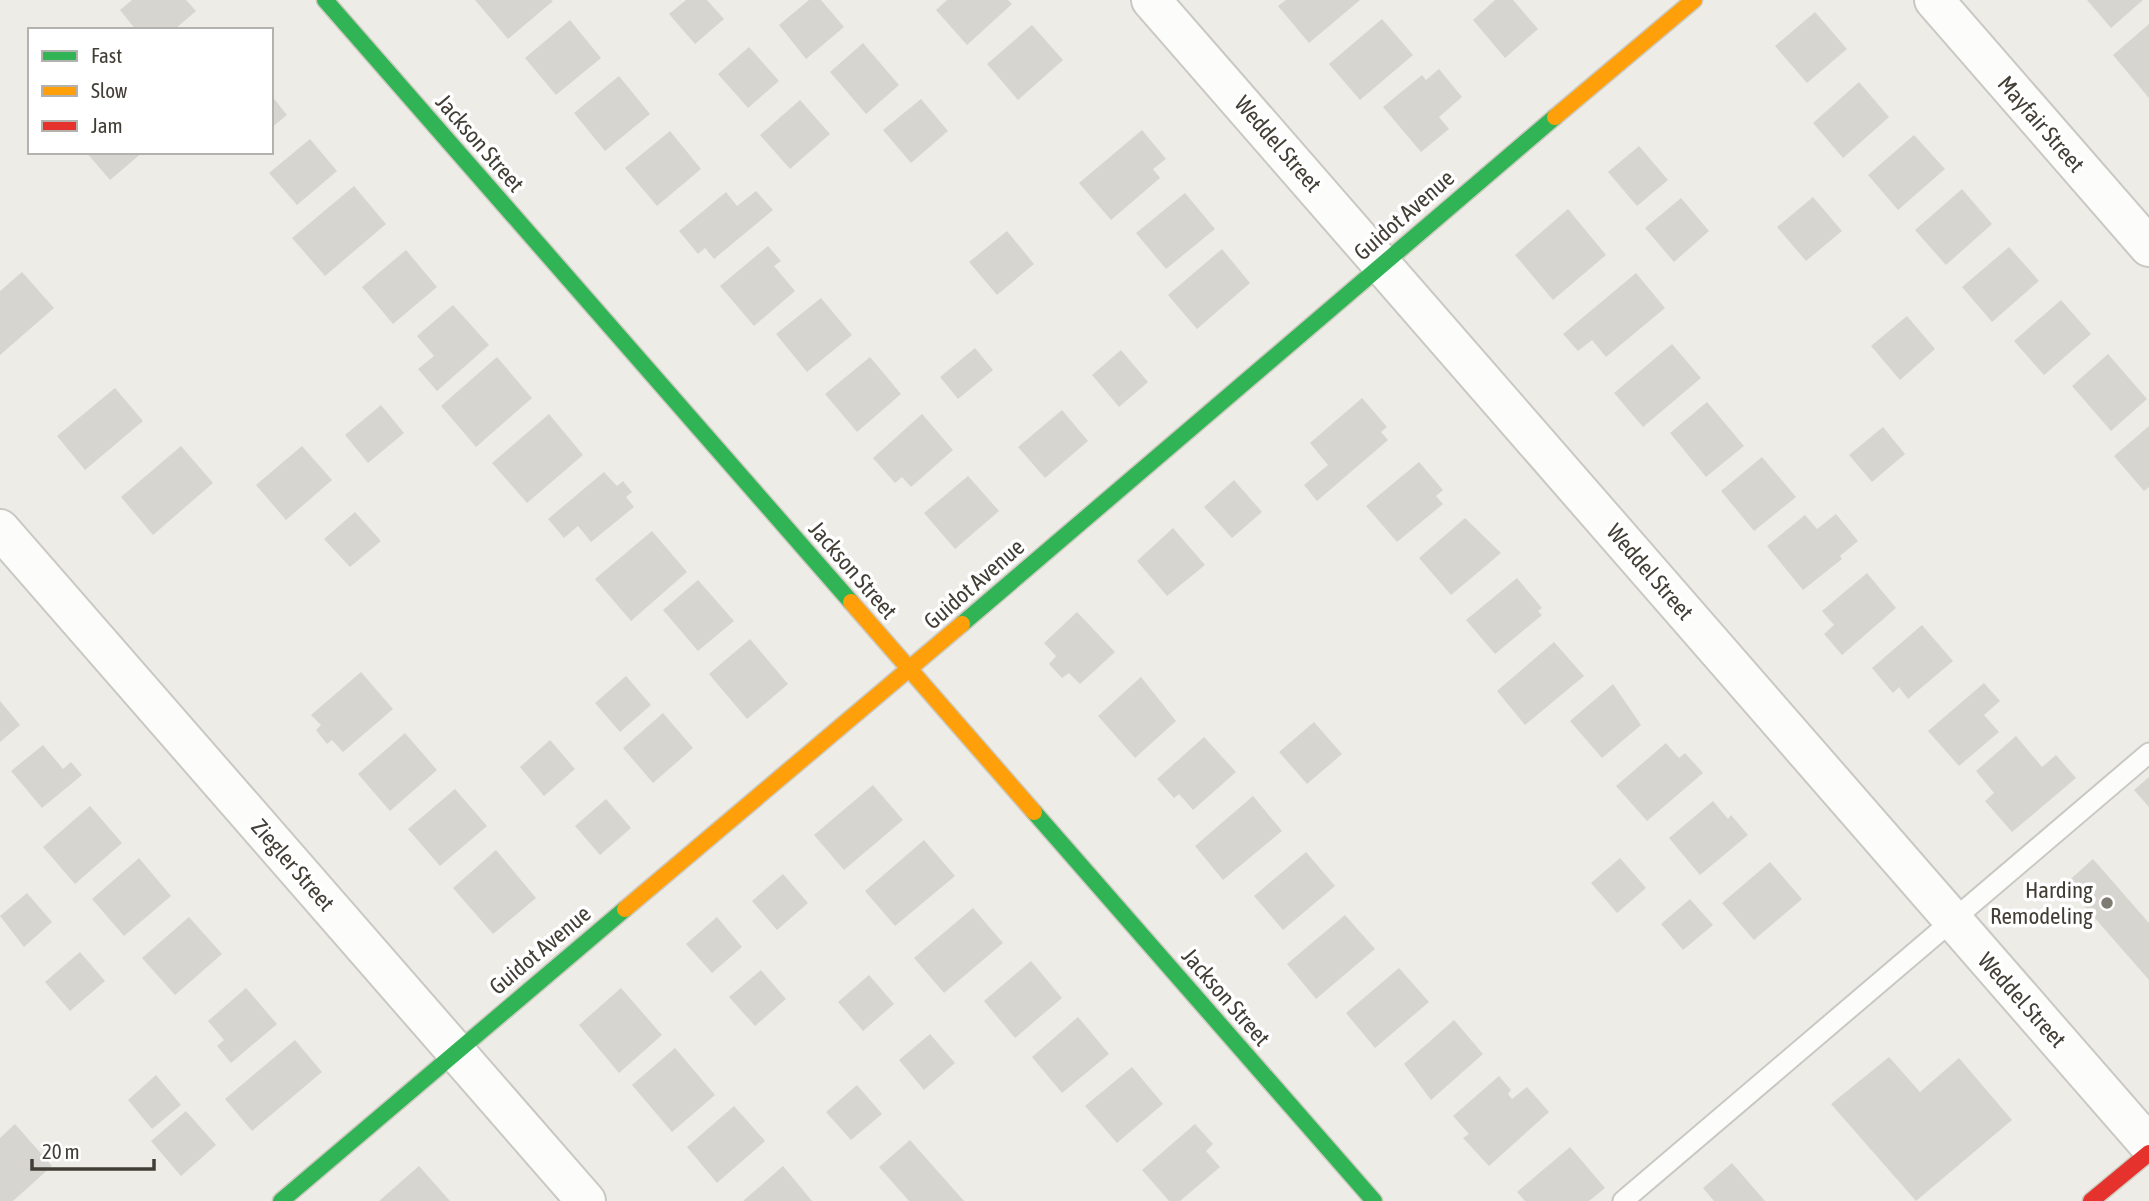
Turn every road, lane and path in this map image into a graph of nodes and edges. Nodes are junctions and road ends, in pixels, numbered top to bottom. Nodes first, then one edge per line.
1 (325, 0) edge
2 (1151, 0) edge
3 (1694, 0) edge
4 (1934, 0) edge
5 (2149, 247) edge
6 (1382, 263) junction
7 (0, 529) edge
8 (909, 668) junction
9 (2149, 753) edge
10 (1951, 920) junction
11 (456, 1052) junction
12 (2149, 1145) edge
13 (2149, 1153) edge
14 (281, 1201) edge
15 (586, 1201) edge
16 (1374, 1201) edge
17 (1623, 1201) edge
18 (2091, 1201) edge

1 - 8 street, Jackson Street
2 - 6 street, Weddel Street
3 - 6 street, Guidot Avenue
4 - 5 street, Mayfair Street
6 - 8 street, Guidot Avenue
6 - 10 street, Weddel Street
7 - 11 street, Ziegler Street
8 - 11 street, Guidot Avenue
8 - 16 street, Jackson Street
9 - 10 lane
10 - 12 street, Weddel Street
10 - 17 lane
11 - 14 street, Guidot Avenue
11 - 15 street, Ziegler Street
13 - 18 street

